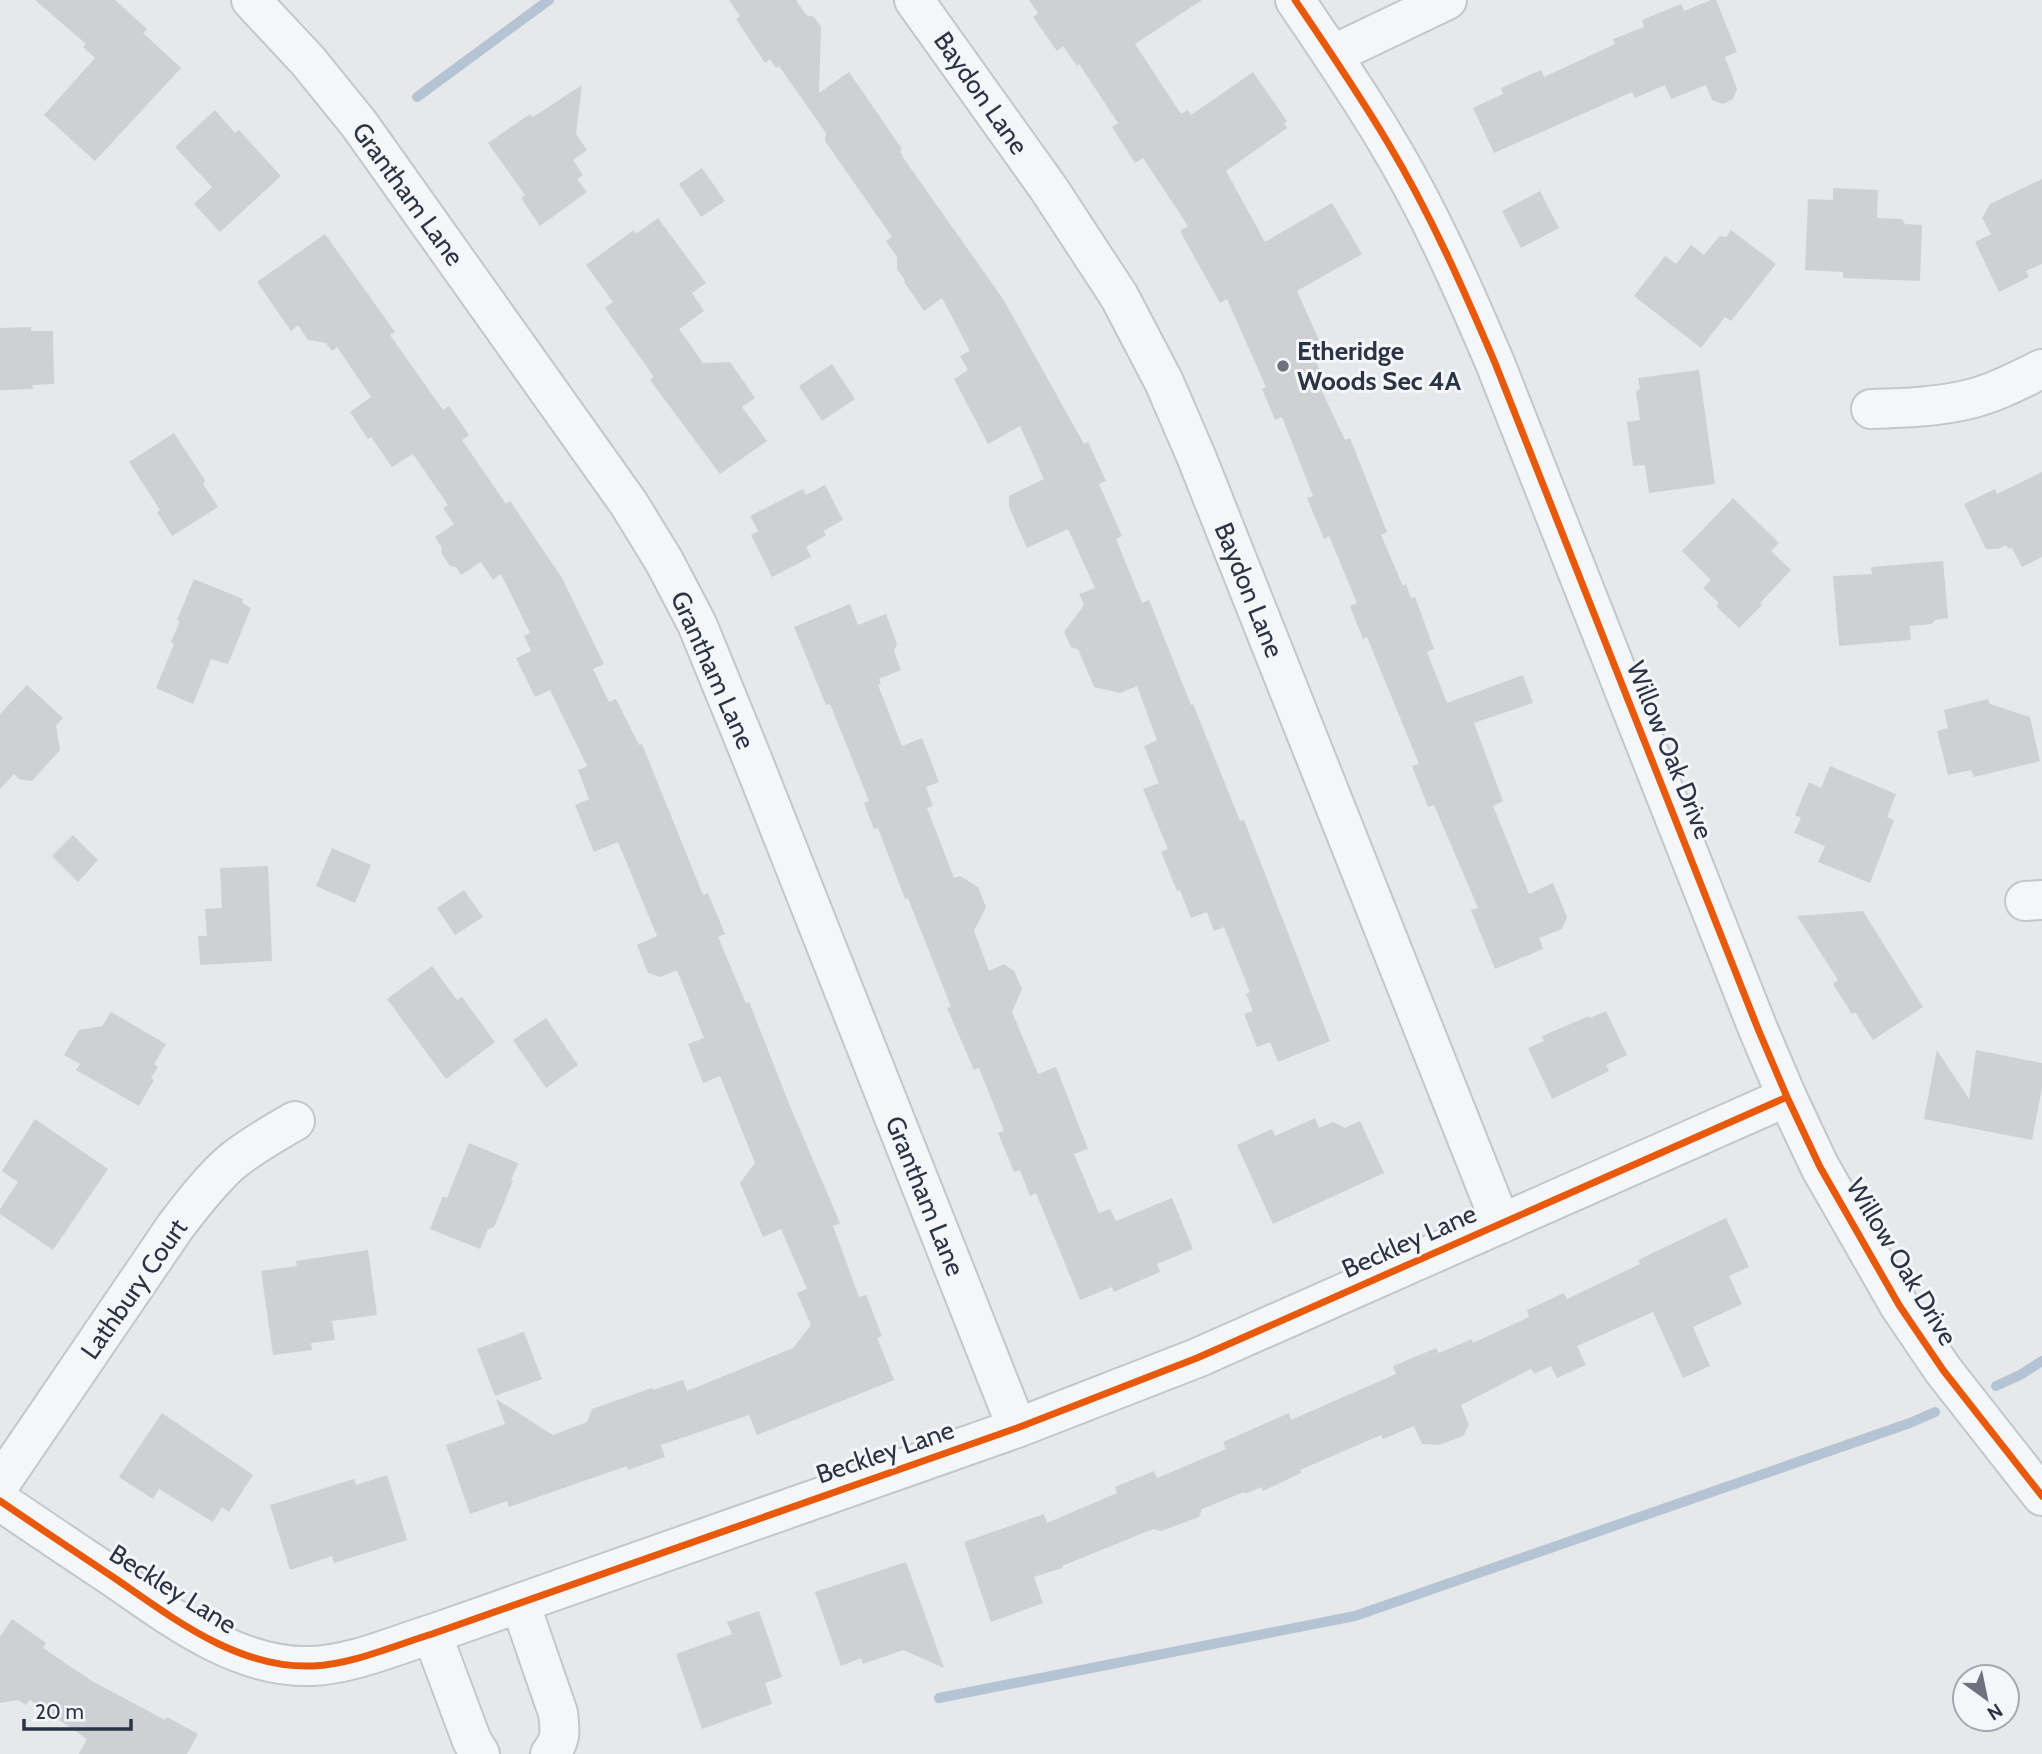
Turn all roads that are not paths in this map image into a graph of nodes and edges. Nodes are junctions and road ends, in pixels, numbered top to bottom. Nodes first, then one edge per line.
1 (251, 0) edge
2 (914, 0) edge
3 (1294, 0) edge
4 (1447, 0) edge
5 (1332, 55) junction
6 (2042, 369) edge
7 (1871, 409) dead end
8 (1787, 1097) junction
9 (295, 1121) dead end
10 (1501, 1224) junction
11 (1017, 1428) junction
12 (0, 1484) edge
13 (2042, 1496) edge
14 (0, 1501) edge
15 (520, 1603) junction
16 (432, 1634) junction
17 (480, 1754) edge
18 (550, 1754) edge

1 - 11 street, Grantham Lane
2 - 10 street, Baydon Lane
3 - 5 street, Willow Oak Drive
4 - 5 street
5 - 8 street, Willow Oak Drive
6 - 7 street
8 - 10 street, Beckley Lane
8 - 13 street, Willow Oak Drive
9 - 12 street, Lathbury Court
10 - 11 street, Beckley Lane
11 - 15 street, Beckley Lane
14 - 16 street, Beckley Lane
15 - 16 street, Beckley Lane
15 - 18 street
16 - 17 street

